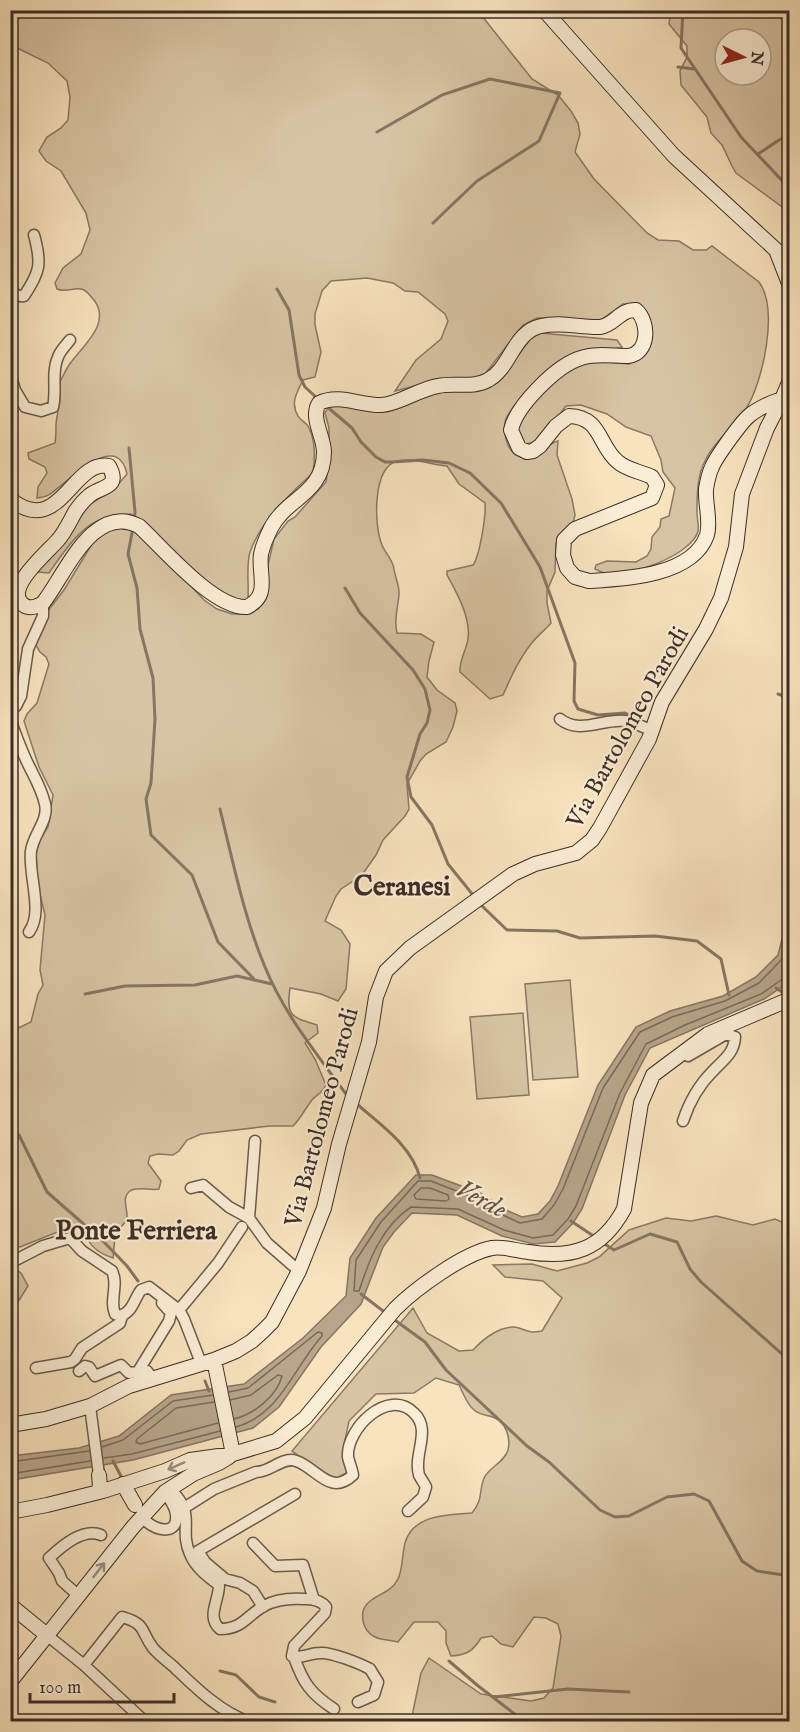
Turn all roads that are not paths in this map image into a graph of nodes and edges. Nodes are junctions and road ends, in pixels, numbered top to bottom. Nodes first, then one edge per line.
1 (544, 10) edge
2 (34, 235) dead end
3 (11, 286) edge
4 (789, 286) edge
5 (70, 340) dead end
6 (10, 374) edge
7 (789, 380) edge
8 (783, 399) junction
9 (10, 499) edge
10 (43, 603) junction
11 (10, 710) edge
12 (10, 718) edge
13 (560, 719) dead end
14 (652, 731) junction
15 (29, 932) dead end
16 (789, 999) edge
17 (663, 1068) junction
18 (683, 1121) dead end
19 (255, 1141) dead end
20 (192, 1188) dead end
21 (245, 1222) junction
22 (10, 1263) edge
23 (299, 1271) junction
24 (158, 1294) junction
25 (179, 1311) junction
26 (122, 1316) junction
27 (210, 1365) junction
28 (36, 1368) dead end
29 (79, 1371) dead end
30 (139, 1371) junction
31 (152, 1378) junction
32 (90, 1406) junction
33 (10, 1425) edge
34 (232, 1449) junction
35 (106, 1484) junction
36 (167, 1490) junction
37 (295, 1494) dead end
38 (135, 1504) dead end
39 (184, 1508) junction
40 (408, 1511) dead end
41 (10, 1512) edge
42 (147, 1522) dead end
43 (101, 1535) dead end
44 (254, 1543) dead end
45 (79, 1596) junction
46 (314, 1600) junction
47 (10, 1605) edge
48 (263, 1606) junction
49 (48, 1636) junction
50 (294, 1657) junction
51 (84, 1665) junction
52 (10, 1682) edge
53 (358, 1702) dead end
54 (334, 1709) dead end
55 (149, 1722) edge
56 (249, 1722) edge

1 - 4 main road
2 - 3 street
5 - 6 street
7 - 8 main road, Via Bartolomeo Parodi
8 - 10 main road
8 - 14 main road, Via Bartolomeo Parodi
9 - 10 main road
10 - 11 street
12 - 15 street
13 - 14 street
14 - 23 main road, Via Bartolomeo Parodi
16 - 17 main road
17 - 18 street
17 - 34 main road
19 - 21 street, Via Bartolomeo Parodi
20 - 21 street, Via Bartolomeo Parodi
21 - 23 street, Via Bartolomeo Parodi
21 - 25 street, Via Bartolomeo Parodi
22 - 26 street
23 - 27 main road, Via Bartolomeo Parodi
24 - 25 street
24 - 26 street
24 - 30 street
25 - 27 street
26 - 28 street
27 - 31 main road, Via Bartolomeo Parodi
27 - 34 main road
29 - 30 street
30 - 31 street
31 - 32 main road, Via Bartolomeo Parodi
32 - 33 main road, Via Bartolomeo Parodi
32 - 35 street
34 -> 35 main road
34 - 36 main road
35 - 38 main road
35 - 41 main road
36 - 39 street
36 - 42 street
45 -> 36 main road
37 - 48 street
39 - 40 street
39 - 48 street
43 - 45 street
44 - 46 street
45 - 49 main road
46 - 48 street
46 - 50 street
47 - 49 main road
49 - 51 street
49 - 52 main road
50 - 53 street
50 - 54 street
51 - 55 street
51 - 56 street

